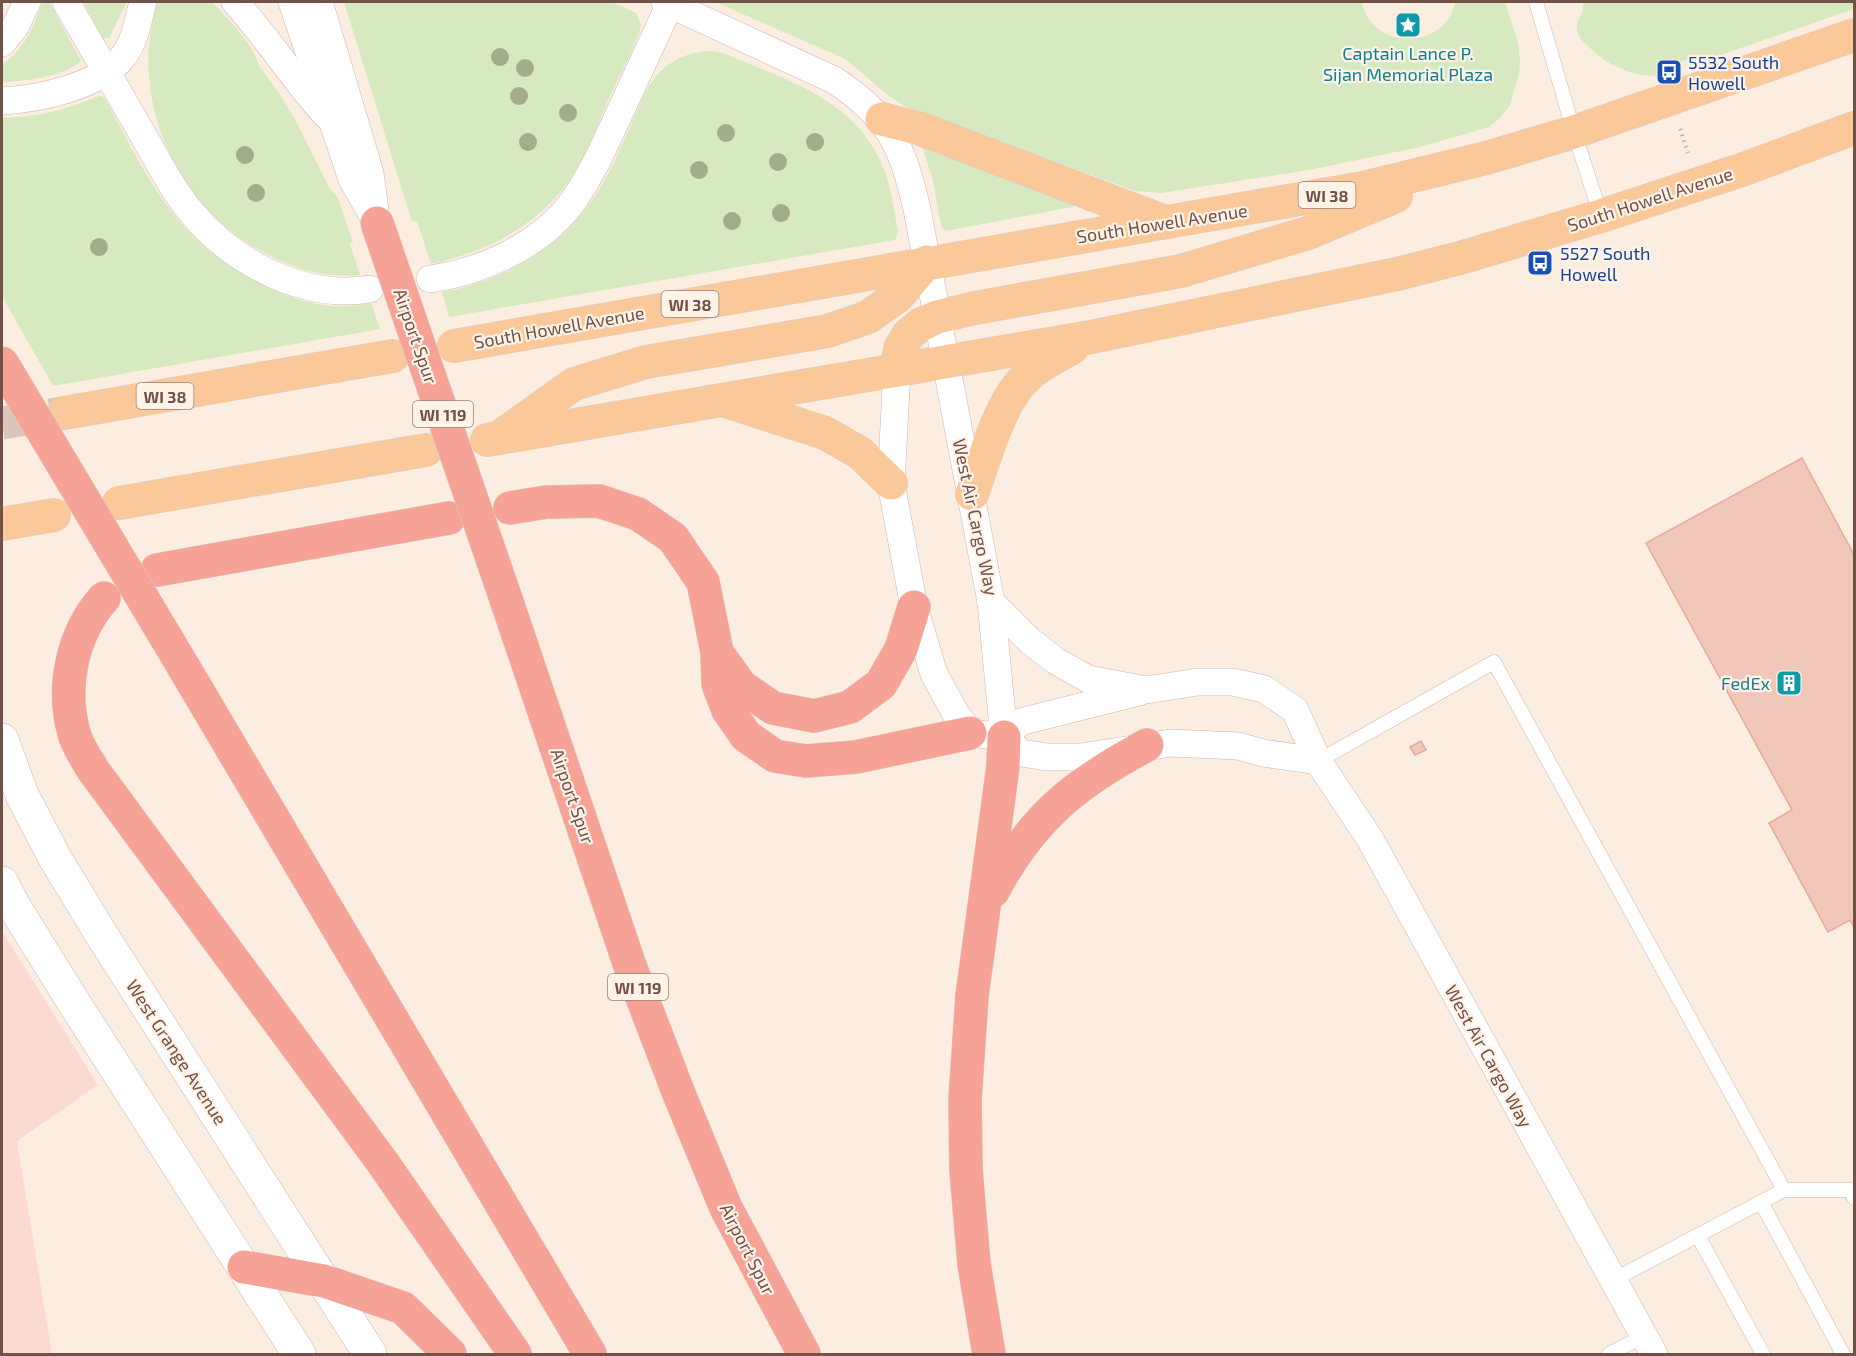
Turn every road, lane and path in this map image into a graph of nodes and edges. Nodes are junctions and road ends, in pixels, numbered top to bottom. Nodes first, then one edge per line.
1 (27, 2) edge
2 (66, 2) edge
3 (143, 2) edge
4 (235, 2) edge
5 (292, 2) edge
6 (319, 2) edge
7 (1536, 2) edge
8 (668, 3) edge
9 (1854, 35) edge
10 (2, 43) edge
11 (107, 72) junction
12 (2, 101) edge
13 (882, 119) junction
14 (331, 120) junction
15 (1854, 128) edge
16 (1680, 129) dead end
17 (1574, 132) junction
18 (1689, 156) dead end
19 (1486, 158) junction
20 (1601, 216) junction
21 (1167, 222) junction
22 (377, 223) junction
23 (927, 262) junction
24 (430, 279) dead end
25 (370, 289) dead end
26 (937, 317) junction
27 (1091, 338) junction
28 (454, 346) dead end
29 (393, 356) dead end
30 (945, 362) junction
31 (2, 363) edge
32 (897, 370) junction
33 (722, 400) junction
34 (64, 413) tunnel mouth
35 (426, 450) dead end
36 (891, 483) junction
37 (972, 494) junction
38 (119, 503) dead end
39 (510, 508) dead end
40 (54, 515) dead end
41 (449, 518) dead end
42 (2, 524) edge
43 (157, 570) dead end
44 (104, 598) dead end
45 (991, 602) junction
46 (914, 607) junction
47 (717, 652) junction
48 (1146, 690) junction
49 (970, 733) junction
50 (1004, 737) junction
51 (2, 740) edge
52 (1147, 745) junction
53 (1318, 761) junction
54 (2, 883) edge
55 (985, 906) junction
56 (1784, 1190) junction
57 (1854, 1198) edge
58 (1761, 1202) junction
59 (1698, 1236) junction
60 (244, 1267) junction
61 (1613, 1280) junction
62 (324, 1281) junction
63 (1650, 1349) edge
64 (299, 1354) edge
65 (370, 1354) edge
66 (450, 1354) edge
67 (515, 1354) edge
68 (590, 1354) edge
69 (804, 1354) edge
70 (989, 1354) edge
71 (1609, 1354) edge
72 (1763, 1354) edge
73 (1843, 1354) edge

1 - 10 street
2 - 11 street
3 - 11 street
4 - 14 street
5 - 14 street
6 - 22 street
7 - 17 lane
8 - 13 street, West Air Cargo Way
8 - 24 street
9 - 17 main road, South Howell Avenue / WI 38
11 - 12 street
11 - 25 street
13 - 21 main road
13 - 23 street, West Air Cargo Way
14 - 22 street
15 - 20 main road, South Howell Avenue
16 - 18 path
17 - 19 main road, South Howell Avenue / WI 38
17 - 20 lane
19 - 21 main road, South Howell Avenue / WI 38
19 - 26 main road
20 - 27 main road, South Howell Avenue
21 - 23 main road, South Howell Avenue / WI 38
22 - 69 highway, Airport Spur / WI 119, bridge
23 - 26 street, West Air Cargo Way
23 - 28 main road, South Howell Avenue / WI 38
23 - 33 main road, South Howell Avenue
26 - 30 street, West Air Cargo Way
26 - 32 main road
27 - 30 main road, South Howell Avenue
27 - 37 main road
29 - 34 main road, WI 38
30 - 32 main road, South Howell Avenue
30 - 37 street, West Air Cargo Way
31 - 68 highway, bridge
32 - 33 main road, South Howell Avenue
32 - 36 street
33 - 36 main road
35 - 38 main road
36 - 46 street
37 - 45 street, West Air Cargo Way
39 - 47 highway
40 - 42 main road
41 - 43 highway
44 - 67 highway
45 - 48 street, West Air Cargo Way
45 - 50 street
46 - 47 highway
46 - 49 street
47 - 49 highway
48 - 50 street
48 - 53 street, West Air Cargo Way
49 - 50 street
50 - 52 street
50 - 55 highway
51 - 62 street, West Grange Avenue
52 - 53 street
52 - 55 highway
53 - 56 lane
53 - 61 street, West Air Cargo Way
54 - 60 street
55 - 70 highway
56 - 57 lane
56 - 58 lane
58 - 59 lane
58 - 73 lane
59 - 61 lane
59 - 72 lane
60 - 62 highway
60 - 64 street
61 - 63 street, West Air Cargo Way
62 - 65 street, West Grange Avenue
62 - 66 highway
63 - 71 lane

